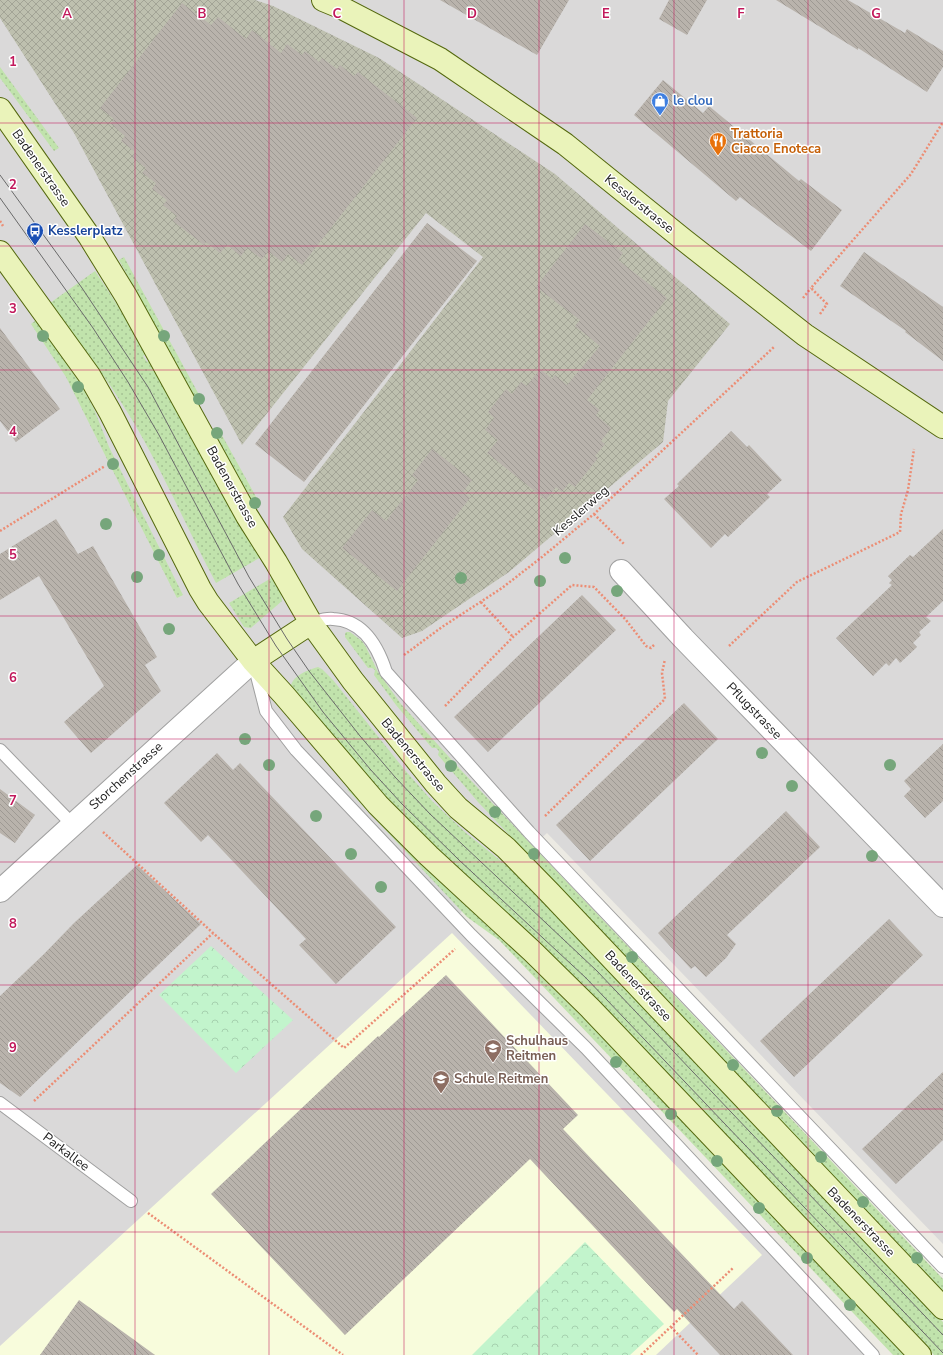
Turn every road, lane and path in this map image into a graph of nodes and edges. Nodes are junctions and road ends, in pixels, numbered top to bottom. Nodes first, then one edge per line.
1 (323, 0) edge
2 (0, 109) edge
3 (943, 122) edge
4 (0, 252) edge
5 (811, 288) junction
6 (803, 298) dead end
7 (818, 316) dead end
8 (774, 347) dead end
9 (943, 427) edge
10 (914, 449) dead end
11 (105, 466) dead end
12 (594, 514) junction
13 (0, 531) edge
14 (621, 571) joint
15 (572, 585) dead end
16 (481, 601) junction
17 (311, 622) junction
18 (514, 637) junction
19 (683, 638) junction
20 (253, 661) junction
21 (709, 665) junction
22 (386, 672) junction
23 (430, 722) junction
24 (0, 750) edge
25 (78, 819) junction
26 (529, 832) junction
27 (0, 891) edge
28 (943, 906) edge
29 (213, 933) junction
30 (471, 935) junction
31 (0, 1103) edge
32 (18, 1116) junction
33 (132, 1201) joint
34 (943, 1267) edge
35 (733, 1268) dead end
36 (943, 1308) edge
37 (671, 1327) junction
38 (344, 1355) edge
39 (641, 1355) edge
40 (698, 1355) edge
41 (873, 1355) edge
42 (920, 1355) edge

1 - 9 main road, Kesslerstrasse
2 - 17 main road, Badenerstrasse
3 - 5 path
4 - 20 main road
5 - 6 path
5 - 7 path
8 - 12 path, Kesslerweg
10 - 21 path
11 - 13 path
12 - 14 path
12 - 16 path, Kesslerweg
14 - 19 street, Pflugstrasse
15 - 18 path
16 - 18 path
16 - 22 path, Kesslerweg
17 - 20 main road
17 - 22 lane
17 - 36 main road, Badenerstrasse
18 - 23 path
19 - 21 street, Pflugstrasse
19 - 26 path
20 - 25 street, Storchenstrasse
20 - 30 lane
20 - 42 main road
21 - 28 street, Pflugstrasse
22 - 23 lane
23 - 26 lane
24 - 25 lane
25 - 27 street, Storchenstrasse
25 - 29 path
26 - 34 lane
29 - 30 path
29 - 32 path
30 - 41 lane
31 - 32 lane, Parkallee
32 - 33 lane, Parkallee
33 - 38 path
35 - 37 path
37 - 39 path
37 - 40 path

